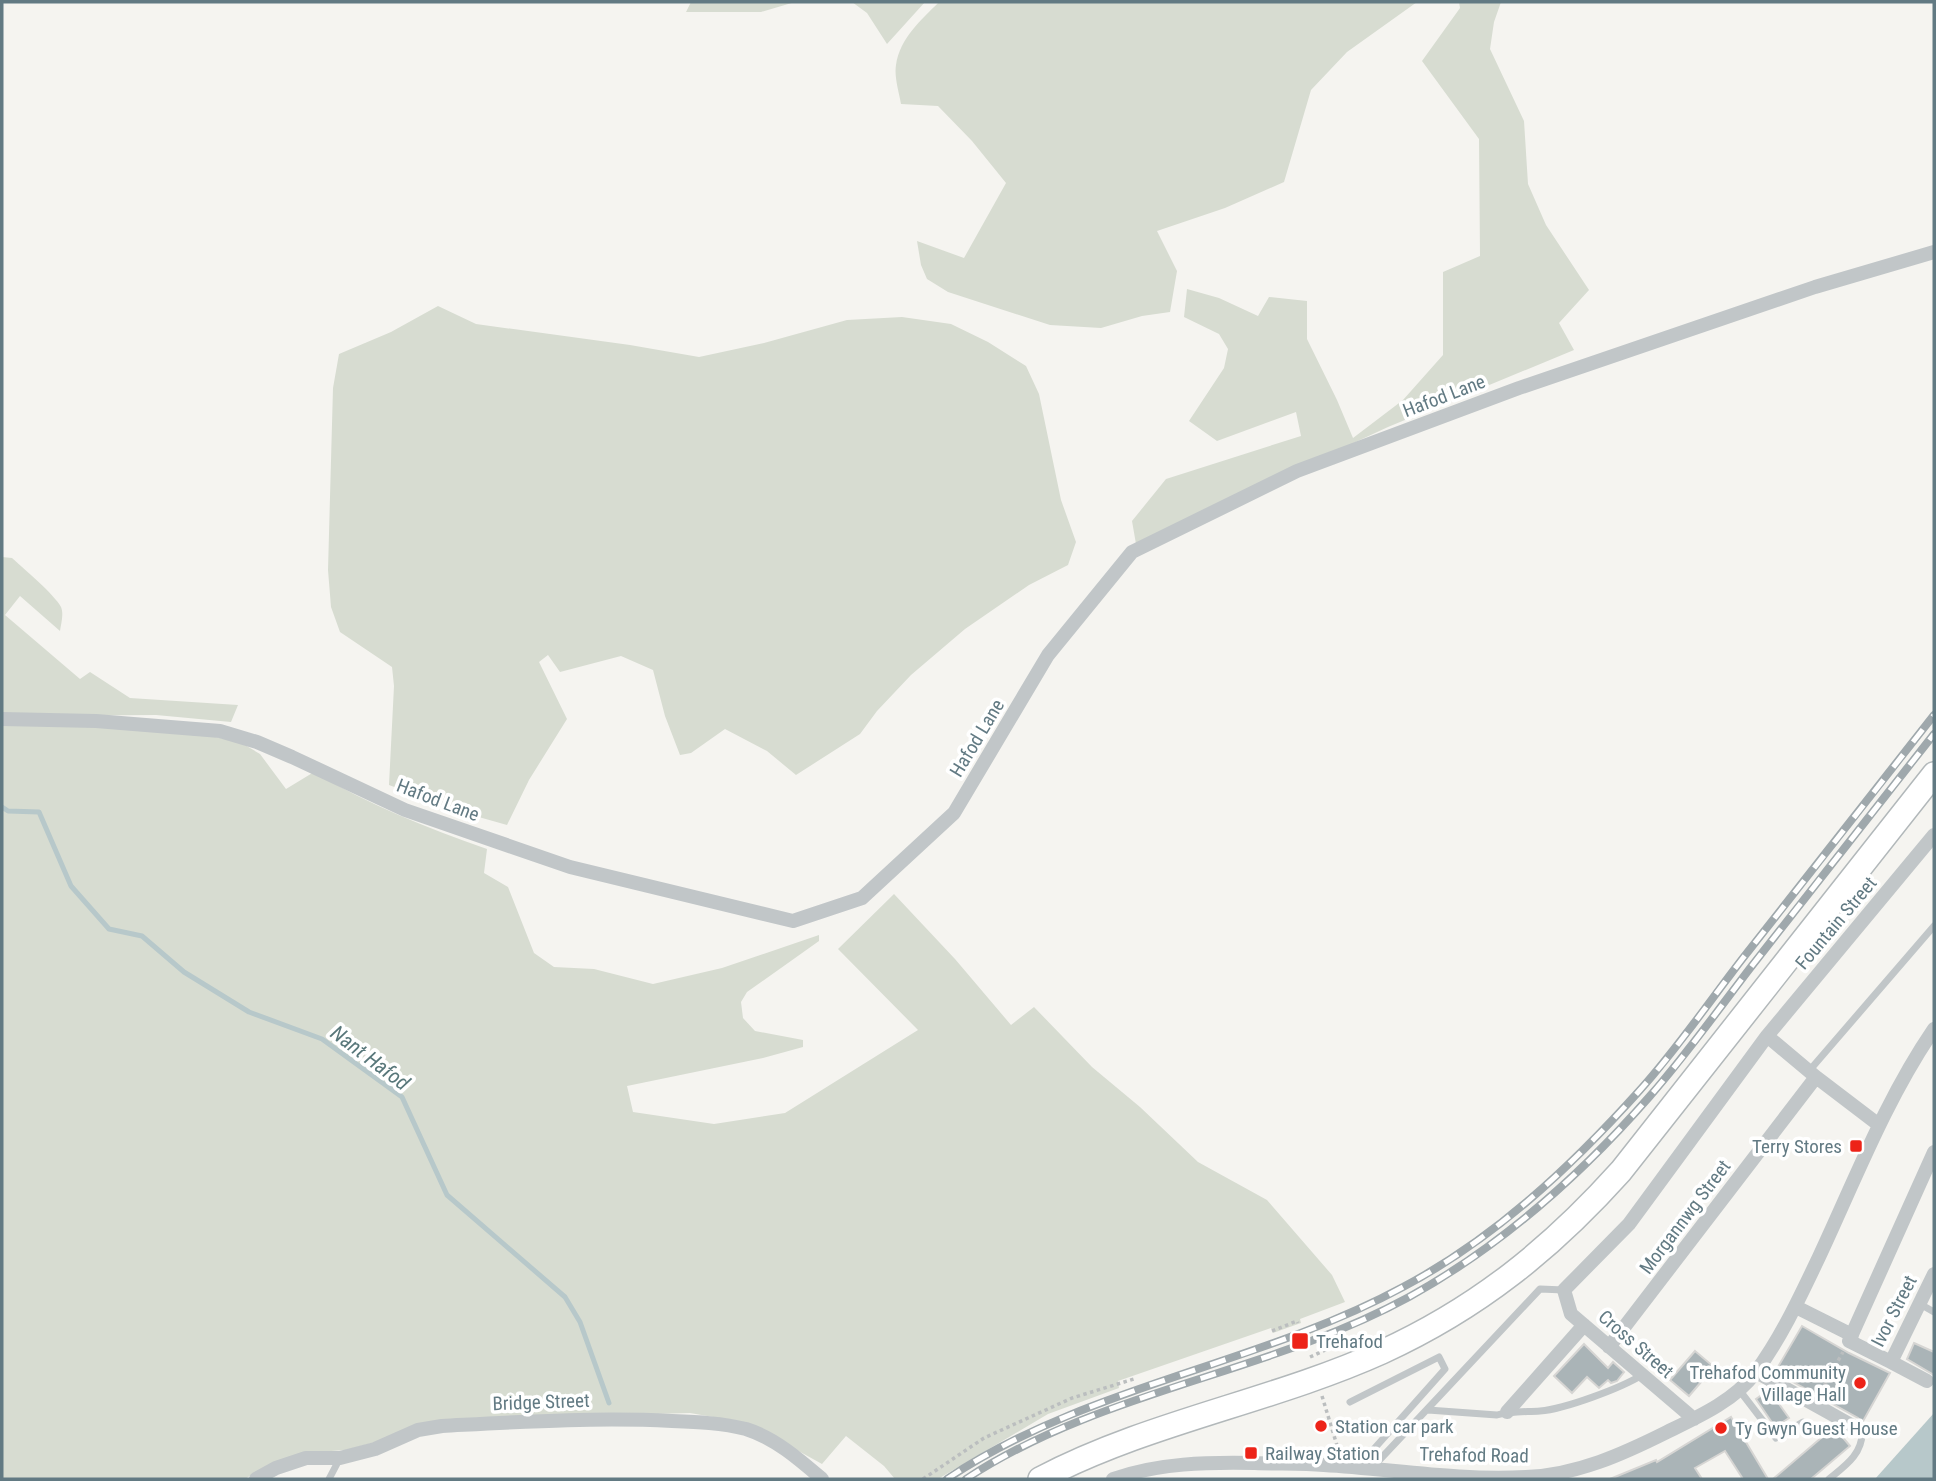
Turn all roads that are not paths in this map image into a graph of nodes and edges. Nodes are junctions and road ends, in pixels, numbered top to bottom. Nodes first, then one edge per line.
1 (1934, 252) edge
2 (2, 719) edge
3 (1934, 774) edge
4 (1934, 835) edge
5 (1934, 926) edge
6 (1934, 1029) edge
7 (1767, 1036) junction
8 (1813, 1074) junction
9 (1879, 1125) junction
10 (1934, 1152) edge
11 (1934, 1274) edge
12 (1564, 1290) junction
13 (1920, 1304) junction
14 (1796, 1307) junction
15 (1934, 1312) edge
16 (1584, 1325) junction
17 (1851, 1338) junction
18 (1609, 1347) junction
19 (1891, 1362) junction
20 (1756, 1373) junction
21 (1642, 1375) junction
22 (1927, 1381) dead end
23 (1741, 1391) junction
24 (1350, 1402) dead end
25 (1428, 1410) junction
26 (1507, 1412) junction
27 (1694, 1419) junction
28 (1853, 1426) joint
29 (1818, 1432) dead end
30 (340, 1458) junction
31 (1357, 1468) junction
32 (1579, 1474) edge
33 (256, 1479) edge
34 (329, 1479) edge
35 (822, 1479) edge
36 (1040, 1479) edge
37 (1113, 1479) edge
38 (1829, 1479) edge

1 - 2 street, Hafod Lane
3 - 36 main road
4 - 7 street, Fountain Street
5 - 8 lane
6 - 9 street, Trehafod Road
7 - 8 street
7 - 12 street, Fountain Street
8 - 9 street
8 - 18 street, Morgannwg Street
9 - 14 street, Trehafod Road
10 - 17 street
11 - 13 street, Ivor Street
12 - 16 street, Cross Street
12 - 25 lane
13 - 15 lane
13 - 19 street, Ivor Street
14 - 17 street, Ivor Street
14 - 20 street, Trehafod Road
16 - 18 street, Cross Street
16 - 26 street
17 - 19 street, Ivor Street
18 - 21 street, Cross Street
19 - 22 street
20 - 23 street, Trehafod Road
20 - 28 street
21 - 26 lane
21 - 27 street, Cross Street
23 - 27 street, Trehafod Road
23 - 29 lane
24 - 31 lane
25 - 26 lane
25 - 31 lane
27 - 32 street, Trehafod Road
28 - 38 lane
30 - 33 street, Bridge Street
30 - 34 lane
30 - 35 street, Bridge Street
31 - 32 street, Trehafod Road
31 - 37 street, Trehafod Road

